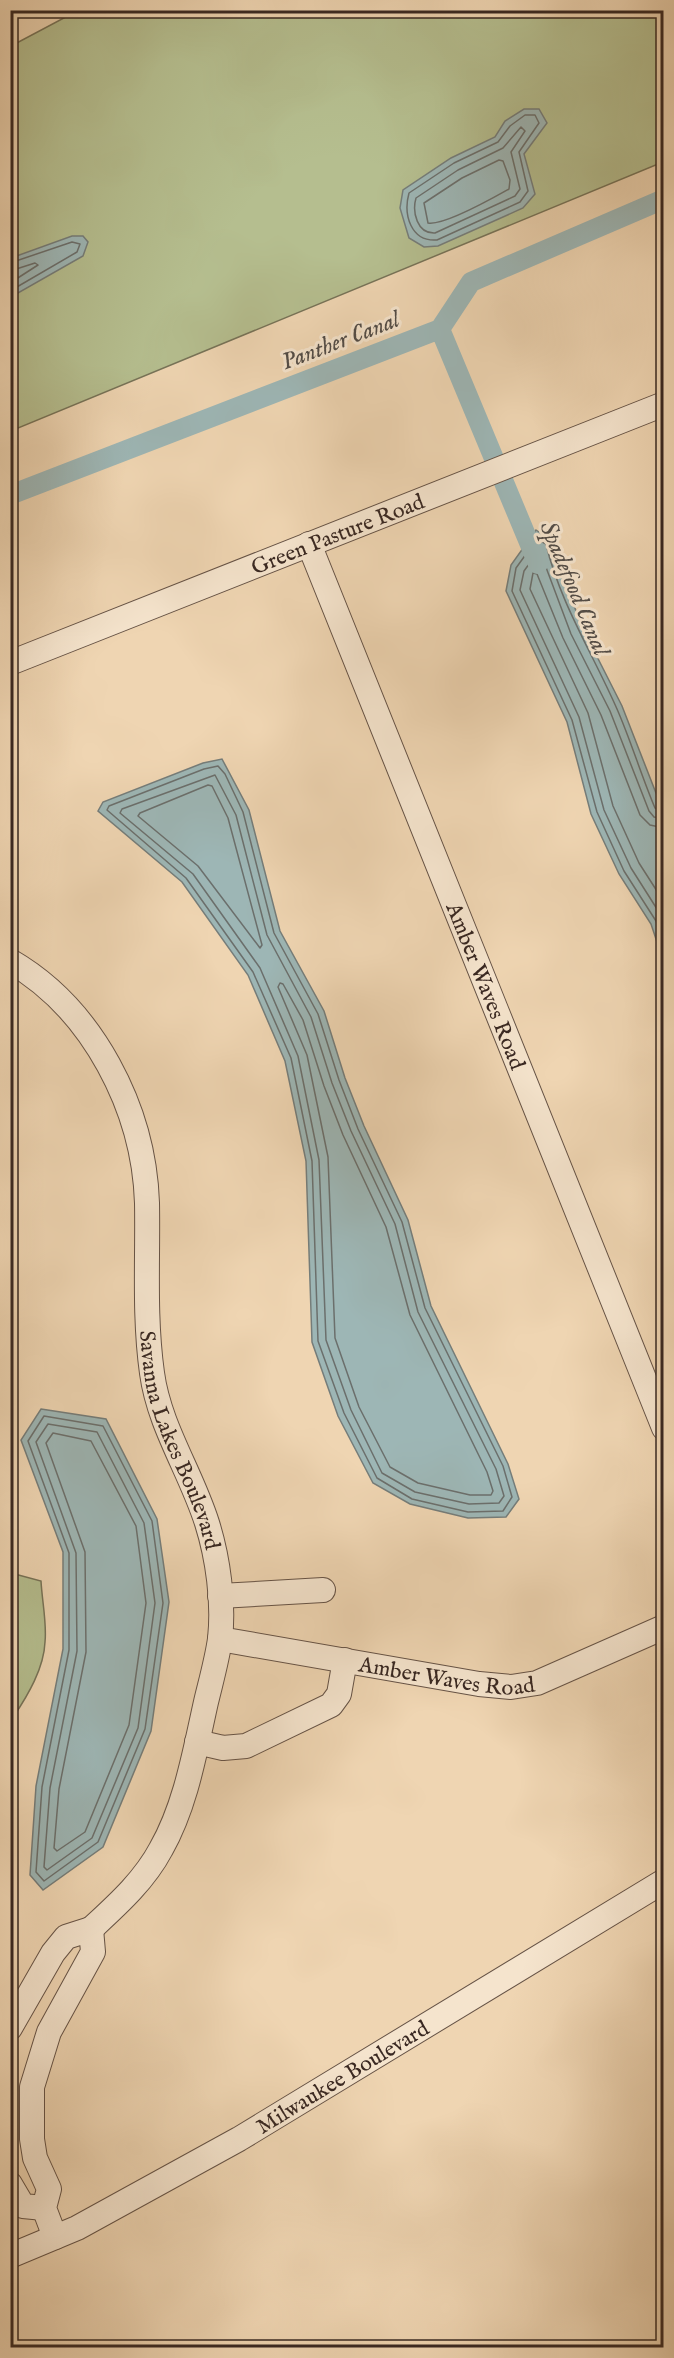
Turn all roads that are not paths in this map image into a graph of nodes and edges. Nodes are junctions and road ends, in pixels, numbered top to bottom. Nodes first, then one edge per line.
1 (663, 404) edge
2 (309, 544) junction
3 (10, 663) edge
4 (10, 961) edge
5 (663, 1428) edge
6 (323, 1590) dead end
7 (220, 1596) junction
8 (663, 1627) edge
9 (220, 1639) junction
10 (345, 1660) junction
11 (197, 1742) junction
12 (663, 1881) edge
13 (91, 1929) junction
14 (13, 2022) edge
15 (49, 2032) junction
16 (10, 2184) edge
17 (44, 2208) junction
18 (55, 2237) junction
19 (10, 2256) edge

1 - 2 street, Green Pasture Road
2 - 3 street, Green Pasture Road
2 - 5 street, Amber Waves Road
4 - 7 street, Savanna Lakes Boulevard
6 - 7 street
7 - 9 street, Savanna Lakes Boulevard
8 - 10 street, Amber Waves Road
9 - 10 street, Amber Waves Road
9 - 11 street, Savanna Lakes Boulevard
10 - 11 street
11 - 13 street, Savanna Lakes Boulevard
12 - 18 street, Milwaukee Boulevard
13 - 14 street, Savanna Lakes Boulevard
13 - 15 street
14 - 15 street
15 - 17 street
16 - 17 street
17 - 18 street
18 - 19 street, Milwaukee Boulevard

